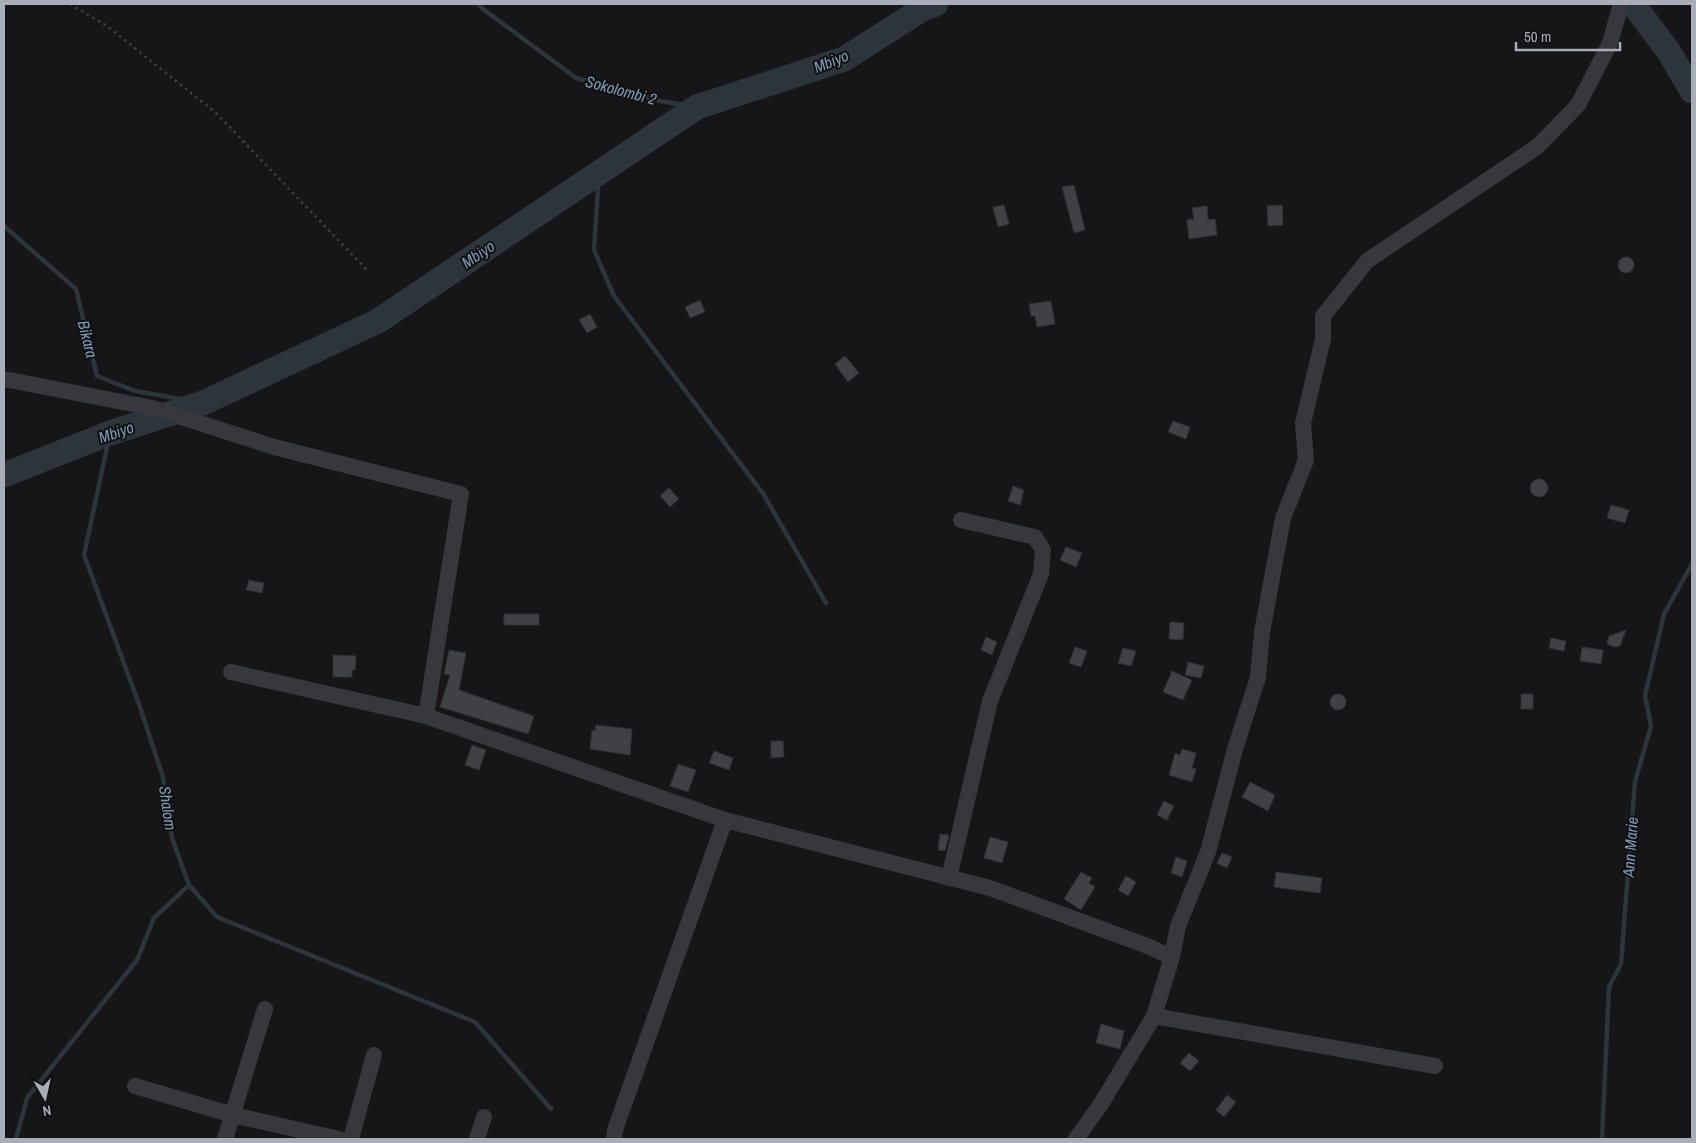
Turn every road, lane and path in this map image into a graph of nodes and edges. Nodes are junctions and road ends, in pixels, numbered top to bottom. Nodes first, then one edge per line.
1 (70, 4) edge
2 (1621, 4) edge
3 (368, 271) dead end
4 (4, 379) edge
5 (962, 520) dead end
6 (231, 672) dead end
7 (426, 716) junction
8 (725, 820) junction
9 (949, 878) junction
10 (1172, 957) junction
11 (265, 1009) dead end
12 (1154, 1016) junction
13 (374, 1055) dead end
14 (1435, 1066) dead end
15 (135, 1086) dead end
16 (233, 1114) junction
17 (484, 1118) dead end
18 (225, 1139) edge
19 (339, 1139) edge
20 (351, 1139) edge
21 (477, 1139) edge
22 (614, 1139) edge
23 (1076, 1139) edge

1 - 3 path
2 - 10 street
4 - 7 street
5 - 9 street
6 - 7 street
7 - 8 street
8 - 9 street
8 - 22 street
9 - 10 street
10 - 12 street
11 - 16 street
12 - 14 street
12 - 23 street
13 - 20 street
15 - 16 street
16 - 18 street
16 - 19 street
17 - 21 street

